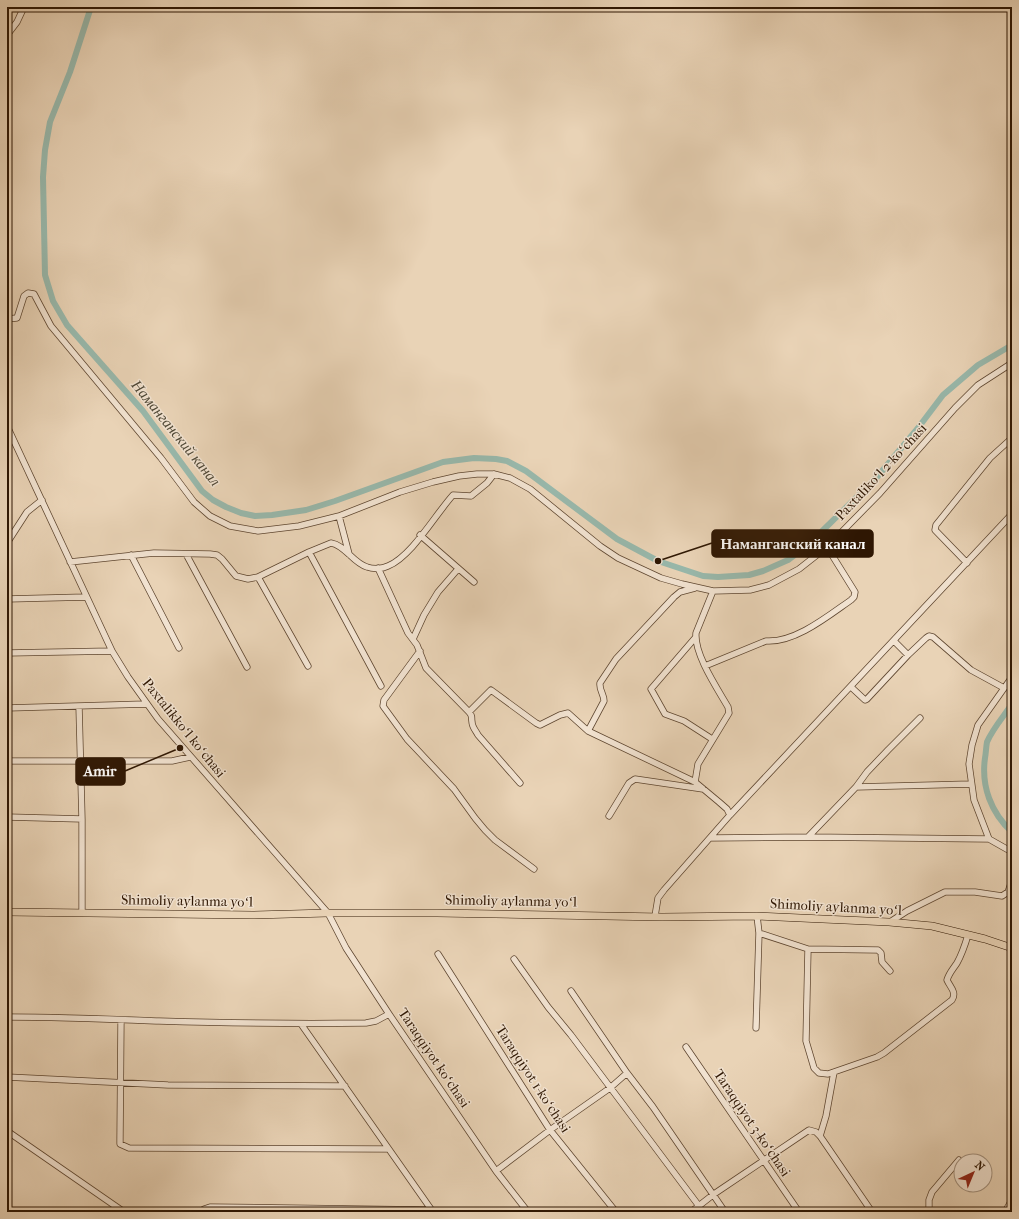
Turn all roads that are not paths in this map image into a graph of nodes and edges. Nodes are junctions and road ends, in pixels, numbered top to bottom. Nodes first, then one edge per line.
1 (24, 7) edge
2 (7, 35) edge
3 (7, 318) edge
4 (1011, 365) edge
5 (7, 426) edge
6 (1012, 438) edge
7 (494, 474) junction
8 (42, 500) junction
9 (1012, 514) edge
10 (339, 516) junction
11 (420, 535) junction
12 (7, 543) edge
13 (827, 547) junction
14 (309, 552) junction
15 (186, 554) junction
16 (131, 555) junction
17 (349, 555) junction
18 (70, 562) junction
19 (967, 563) junction
20 (456, 567) junction
21 (378, 568) junction
22 (258, 578) junction
23 (474, 582) dead end
24 (698, 588) junction
25 (713, 591) junction
26 (86, 597) junction
27 (7, 599) edge
28 (695, 638) junction
29 (413, 639) junction
30 (894, 641) junction
31 (179, 648) dead end
32 (112, 651) junction
33 (420, 651) junction
34 (7, 653) edge
35 (908, 655) junction
36 (308, 666) dead end
37 (705, 666) junction
38 (246, 667) dead end
39 (1012, 677) edge
40 (381, 686) dead end
41 (851, 687) junction
42 (1004, 688) junction
43 (146, 704) junction
44 (79, 706) junction
45 (7, 708) edge
46 (470, 712) junction
47 (920, 718) dead end
48 (588, 731) junction
49 (712, 739) junction
50 (190, 757) junction
51 (80, 761) junction
52 (7, 762) edge
53 (696, 782) junction
54 (520, 783) dead end
55 (971, 784) junction
56 (856, 787) junction
57 (703, 789) junction
58 (730, 815) junction
59 (609, 816) dead end
60 (7, 817) edge
61 (82, 819) junction
62 (808, 837) junction
63 (710, 838) junction
64 (988, 839) junction
65 (1012, 852) edge
66 (534, 869) dead end
67 (1012, 880) edge
68 (7, 912) edge
69 (82, 913) junction
70 (328, 913) junction
71 (655, 916) junction
72 (757, 916) junction
73 (889, 922) junction
74 (759, 933) junction
75 (968, 935) junction
76 (1012, 948) edge
77 (808, 949) junction
78 (438, 954) dead end
79 (514, 959) dead end
80 (890, 971) dead end
81 (571, 991) dead end
82 (389, 1014) junction
83 (7, 1016) edge
84 (121, 1020) junction
85 (301, 1024) junction
86 (756, 1028) dead end
87 (686, 1047) dead end
88 (834, 1072) junction
89 (627, 1073) junction
90 (7, 1077) edge
91 (120, 1082) junction
92 (345, 1086) junction
93 (610, 1088) junction
94 (550, 1130) junction
95 (7, 1132) edge
96 (820, 1136) junction
97 (388, 1149) junction
98 (763, 1160) junction
99 (953, 1167) edge
100 (496, 1171) junction
101 (714, 1194) junction
102 (1012, 1200) edge
103 (699, 1206) junction
104 (433, 1211) edge
105 (124, 1212) edge
106 (200, 1212) edge
107 (528, 1212) edge
108 (616, 1212) edge
109 (691, 1212) edge
110 (726, 1212) edge
111 (798, 1212) edge
112 (872, 1212) edge
113 (929, 1212) edge
114 (1005, 1212) edge

1 - 2 street
3 - 10 street
4 - 13 street, Paxtalikoʻl 2-koʻchasi
5 - 8 street, Paxtalikkoʻl koʻchasi
6 - 19 street
7 - 10 street
7 - 11 street
7 - 24 street
8 - 12 street
8 - 18 street, Paxtalikkoʻl koʻchasi
9 - 19 street
10 - 17 street
11 - 20 street
11 - 21 street
13 - 25 street, Paxtalikoʻl 2-koʻchasi
13 - 37 street
14 - 17 street
14 - 22 street
14 - 40 street
15 - 16 street
15 - 22 street
15 - 38 street
16 - 18 street
16 - 31 street
17 - 21 street
18 - 26 street, Paxtalikkoʻl koʻchasi
19 - 30 street
20 - 23 street
20 - 29 street
21 - 29 street
22 - 36 street
24 - 25 street, Paxtalikoʻl 2-koʻchasi
24 - 48 street, Paxtalikoʻl 2-koʻchasi
25 - 28 street
26 - 27 street
26 - 32 street, Paxtalikkoʻl koʻchasi
28 - 37 street
28 - 49 street
29 - 33 street
30 - 35 street
30 - 41 street
32 - 34 street
32 - 43 street, Paxtalikkoʻl koʻchasi
33 - 46 street
33 - 66 street
35 - 41 street
35 - 42 street
37 - 49 street
39 - 42 street
41 - 58 street
42 - 55 street
43 - 44 street
43 - 50 street, Paxtalikkoʻl koʻchasi
44 - 45 street
44 - 51 street
46 - 48 street
46 - 54 street
47 - 56 street
48 - 53 street
49 - 53 street
50 - 51 street
50 - 70 street, Paxtalikkoʻl koʻchasi
51 - 52 street
51 - 61 street
53 - 57 street
55 - 56 street
55 - 64 street
56 - 62 street
57 - 58 street
57 - 59 street
58 - 63 street
60 - 61 street
61 - 69 street
62 - 63 street
62 - 64 street
63 - 71 street
64 - 65 street
67 - 73 street
68 - 69 main road, Shimoliy aylanma yoʻl
69 - 70 main road, Shimoliy aylanma yoʻl
70 - 71 main road, Shimoliy aylanma yoʻl
70 - 82 street, Taraqqiyot koʻchasi
71 - 72 main road, Shimoliy aylanma yoʻl
72 - 73 main road, Shimoliy aylanma yoʻl
72 - 74 street
73 - 75 main road, Shimoliy aylanma yoʻl
74 - 77 street
74 - 86 street
75 - 76 main road, Shimoliy aylanma yoʻl
75 - 88 street
77 - 80 street
77 - 88 street
78 - 94 street, Taraqqiyot 1-koʻchasi
79 - 93 street
81 - 89 street
82 - 85 street
82 - 100 street, Taraqqiyot koʻchasi
83 - 84 street
84 - 85 street
84 - 91 street
85 - 92 street
87 - 98 street, Taraqqiyot 3-koʻchasi
88 - 96 street
89 - 93 street
89 - 101 street
90 - 91 street
91 - 92 street
91 - 97 street
92 - 97 street
93 - 94 street
93 - 103 street
94 - 100 street
94 - 108 street, Taraqqiyot 1-koʻchasi
95 - 105 street
96 - 98 street
96 - 112 street
97 - 104 street
98 - 101 street
98 - 111 street, Taraqqiyot 3-koʻchasi
99 - 113 street
100 - 107 street, Taraqqiyot koʻchasi
101 - 103 street
101 - 110 street
102 - 114 street
103 - 109 street
104 - 106 street

